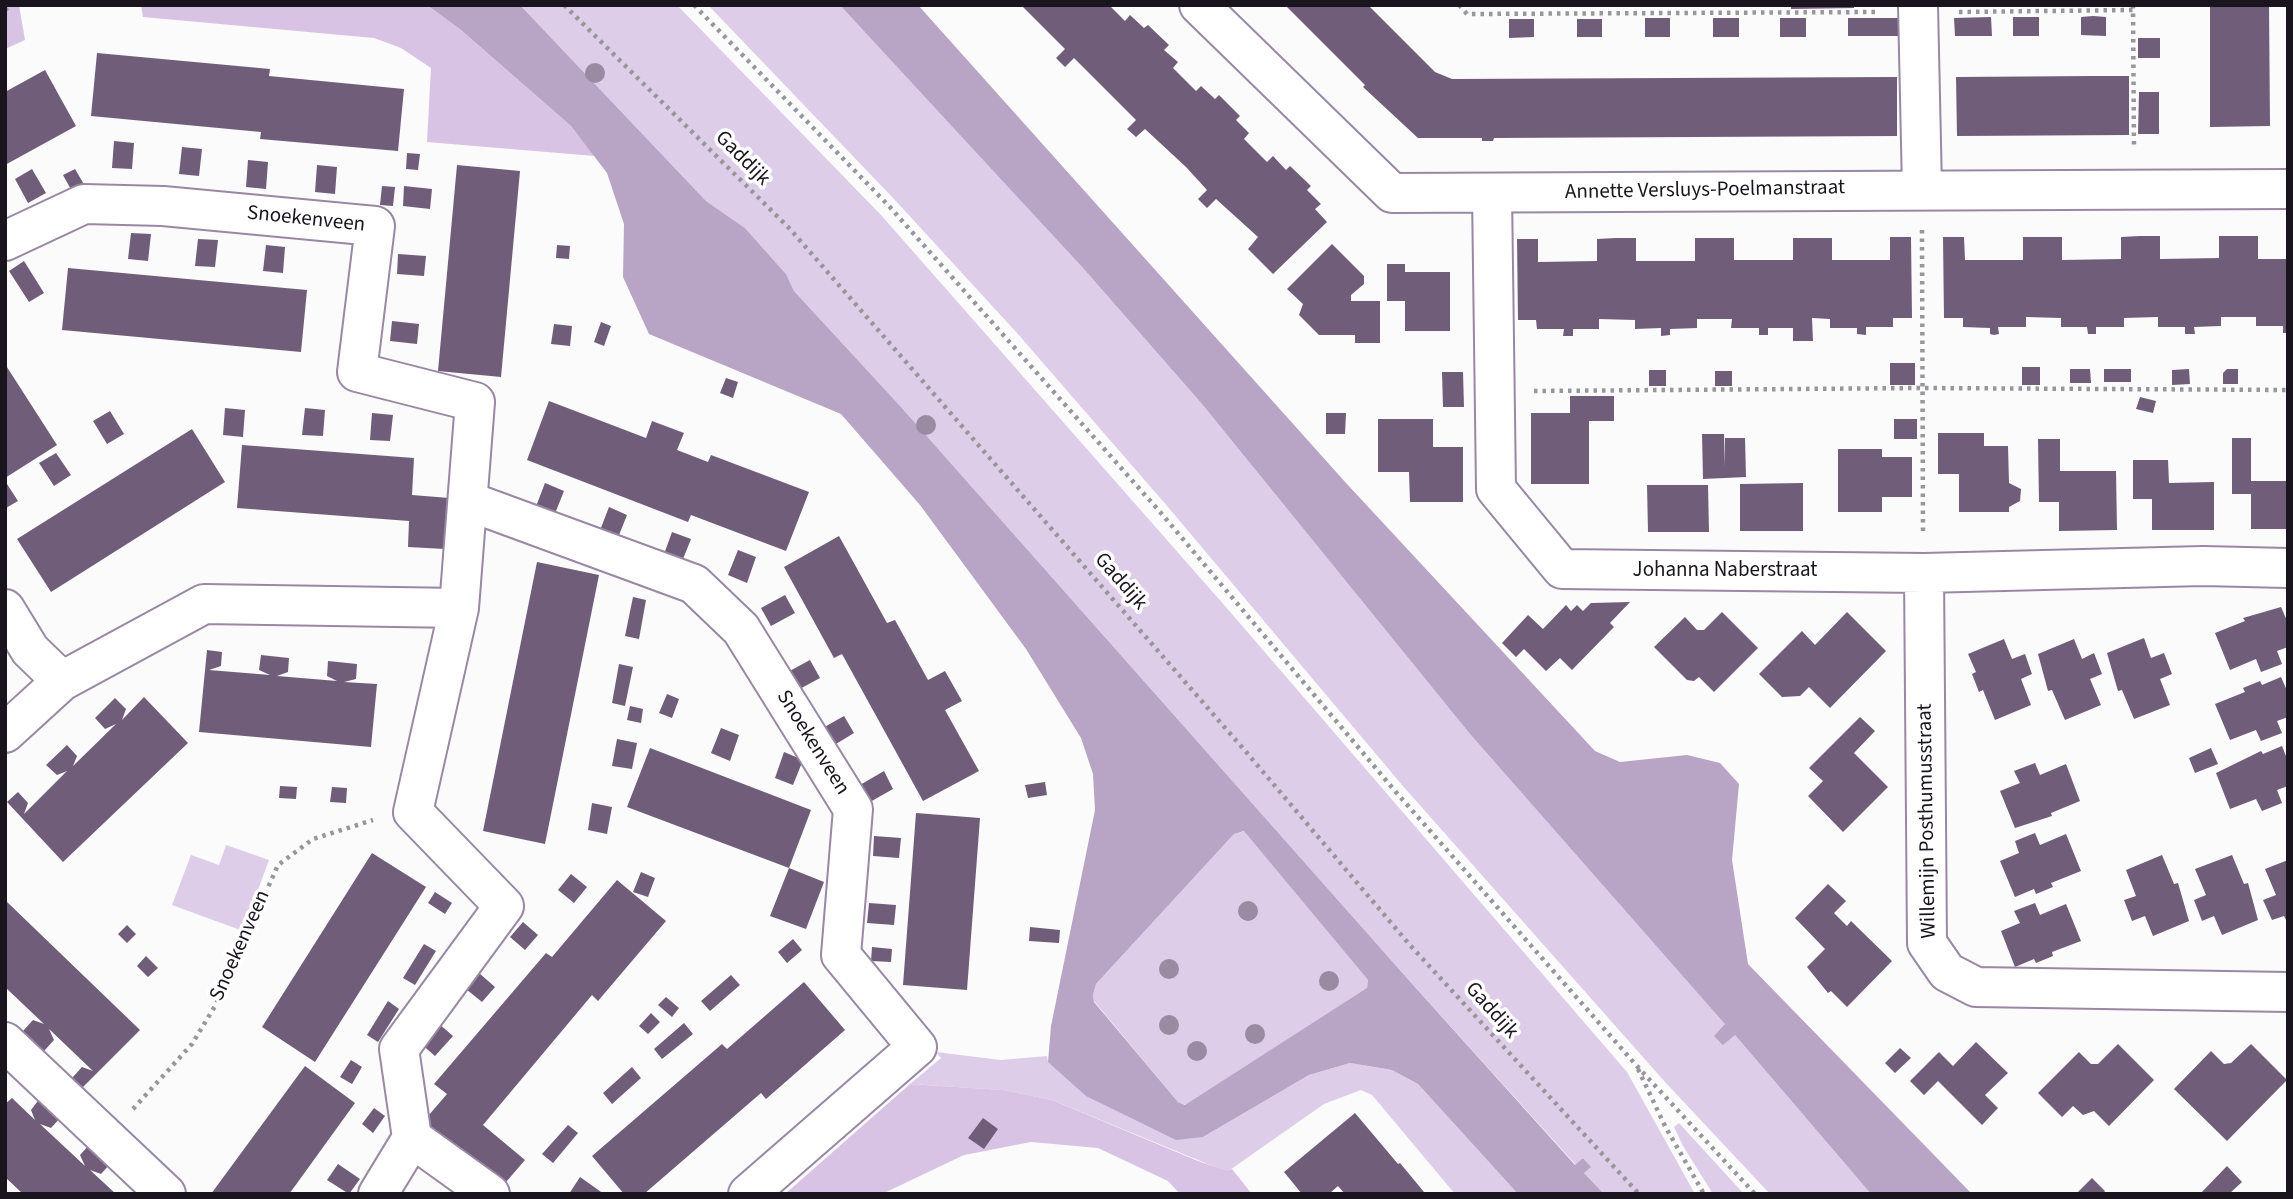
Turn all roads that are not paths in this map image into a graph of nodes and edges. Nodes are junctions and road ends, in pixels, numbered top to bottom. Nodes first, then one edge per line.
1 (1199, 5) edge
2 (1918, 9) edge
3 (1922, 189) junction
4 (2288, 189) edge
5 (1492, 193) junction
6 (5, 241) edge
7 (468, 501) junction
8 (2288, 568) edge
9 (1924, 573) junction
10 (459, 608) junction
11 (5, 609) edge
12 (18, 657) edge
13 (62, 681) junction
14 (5, 733) edge
15 (2288, 992) edge
16 (5, 1042) edge
17 (412, 1138) junction
18 (166, 1194) edge
19 (378, 1194) edge
20 (490, 1194) edge
21 (748, 1194) edge

1 - 5 street, Annette Versluys-Poelmanstraat
2 - 3 street
3 - 4 street, Annette Versluys-Poelmanstraat
3 - 5 street, Annette Versluys-Poelmanstraat
5 - 9 street, Johanna Naberstraat
6 - 7 street, Snoekenveen
7 - 10 street, Snoekenveen
7 - 21 street, Snoekenveen
8 - 9 street, Johanna Naberstraat
9 - 15 street, Willemijn Posthumusstraat
10 - 13 street
10 - 17 street, Snoekenveen
11 - 12 street
12 - 13 street
13 - 14 street
16 - 18 street
17 - 19 street
17 - 20 street

